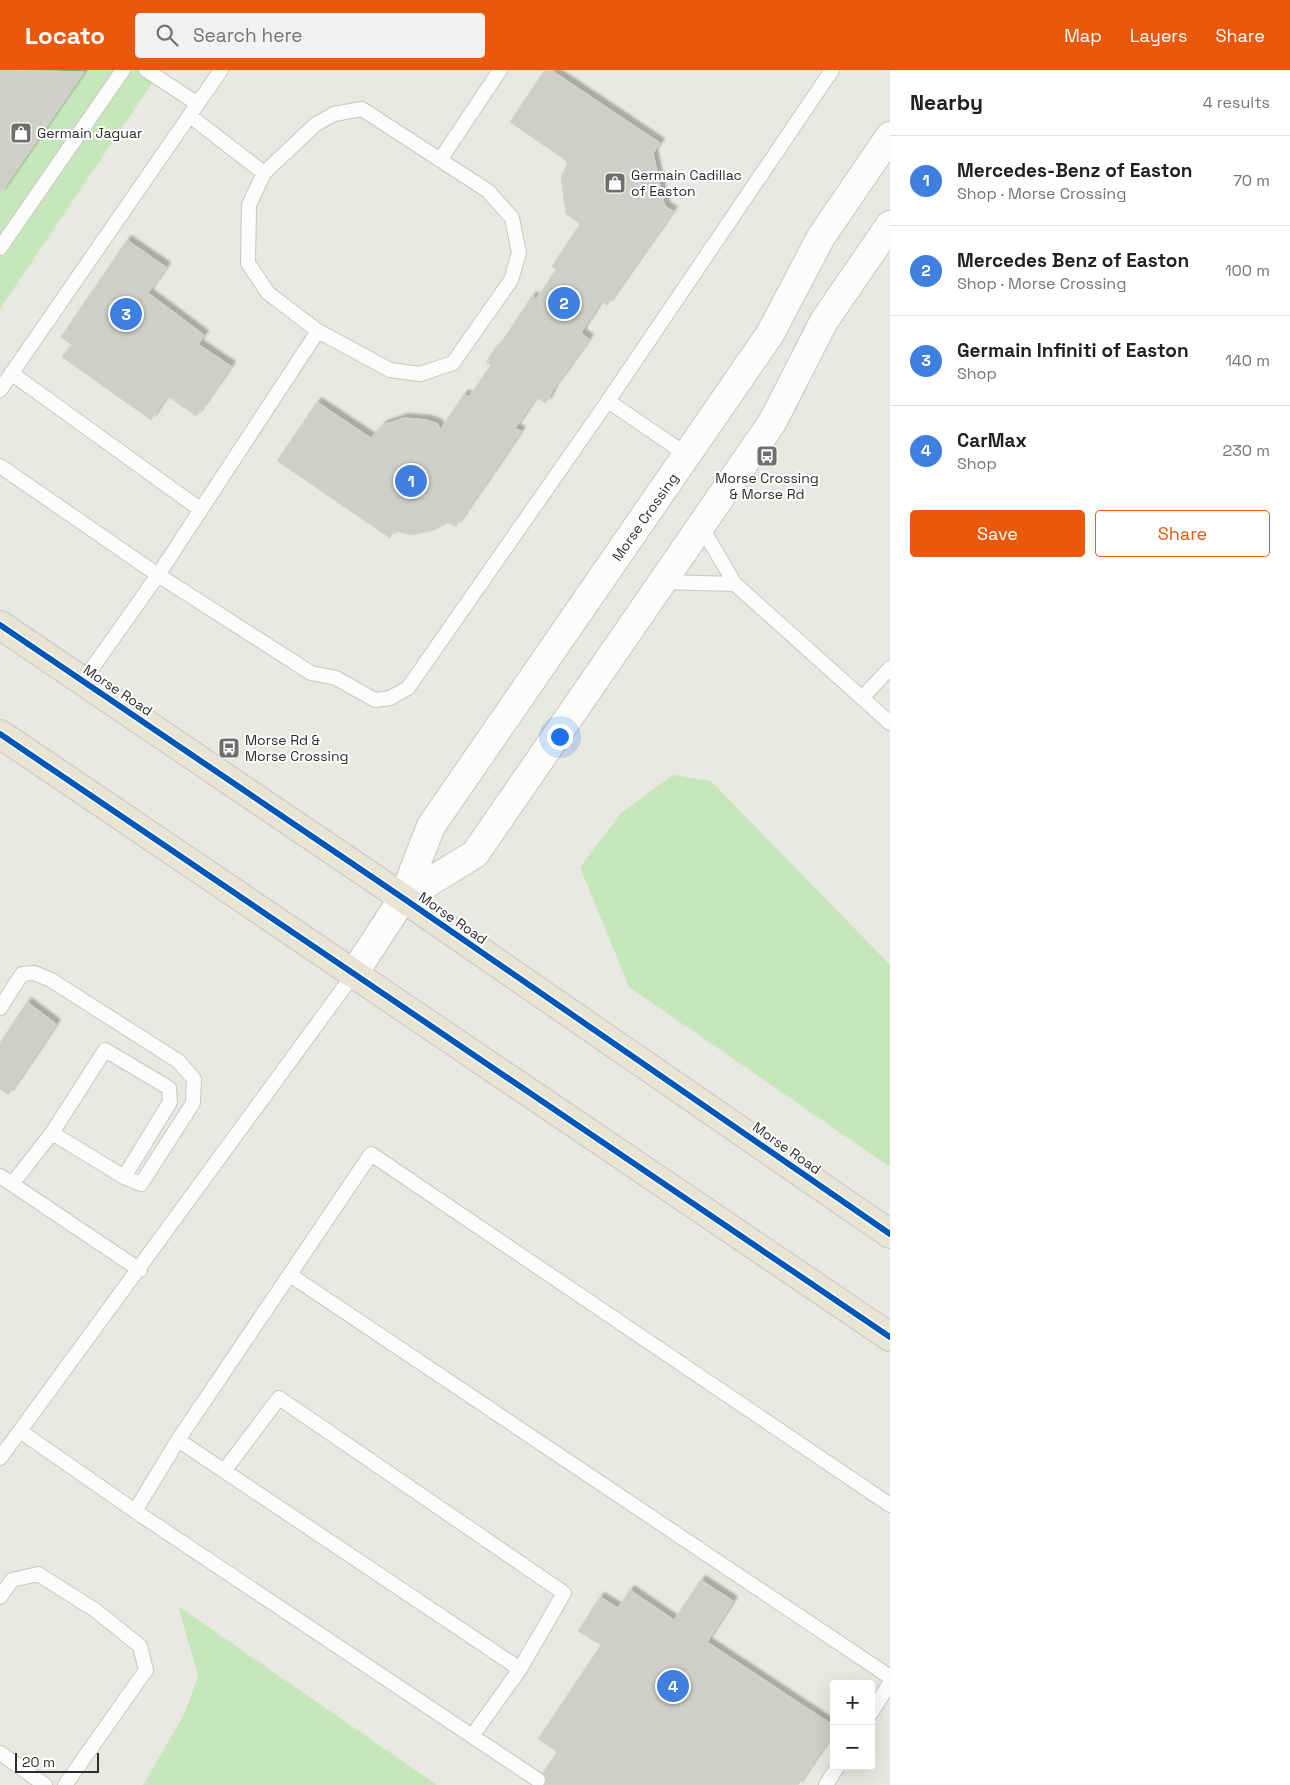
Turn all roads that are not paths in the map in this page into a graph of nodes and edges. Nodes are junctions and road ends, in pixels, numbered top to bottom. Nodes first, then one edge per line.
1 (123, 70) edge
2 (146, 70) edge
3 (221, 70) edge
4 (832, 70) edge
5 (496, 71) edge
6 (198, 104) junction
7 (190, 116) junction
8 (890, 136) edge
9 (440, 160) junction
10 (264, 173) junction
11 (890, 225) edge
12 (0, 248) edge
13 (318, 331) junction
14 (11, 373) junction
15 (0, 390) edge
16 (608, 401) junction
17 (687, 455) junction
18 (0, 466) edge
19 (201, 510) junction
20 (701, 526) junction
21 (158, 575) junction
22 (662, 582) junction
23 (735, 584) junction
24 (0, 625) edge
25 (890, 668) edge
26 (83, 681) junction
27 (862, 697) junction
28 (890, 723) edge
29 (0, 734) edge
30 (403, 898) junction
31 (354, 975) junction
32 (0, 1008) edge
33 (52, 1133) junction
34 (124, 1177) junction
35 (6, 1180) edge
36 (890, 1234) edge
37 (140, 1270) junction
38 (290, 1275) junction
39 (890, 1337) edge
40 (20, 1431) junction
41 (178, 1440) junction
42 (0, 1458) edge
43 (224, 1471) junction
44 (890, 1505) edge
45 (136, 1511) junction
46 (0, 1597) edge
47 (520, 1669) junction
48 (890, 1677) edge
49 (890, 1683) edge
50 (875, 1707) edge
51 (472, 1736) junction
52 (0, 1753) edge
53 (835, 1770) edge
54 (538, 1780) dead end
55 (45, 1785) edge
56 (65, 1785) edge
57 (826, 1785) edge

1 - 12 lane
2 - 6 lane
3 - 6 lane
4 - 16 lane
5 - 9 lane
6 - 7 lane
7 - 10 lane
7 - 14 lane
8 - 17 main road, Morse Crossing
9 - 10 lane
9 - 13 lane
10 - 13 lane
11 - 20 main road, Morse Crossing
13 - 19 lane
14 - 15 lane
14 - 19 lane
16 - 17 lane
16 - 21 lane
17 - 30 main road, Morse Crossing
18 - 21 lane
19 - 21 lane
20 - 22 main road, Morse Crossing
20 - 23 lane
21 - 26 lane
22 - 23 lane
22 - 30 main road, Morse Crossing
23 - 27 lane
24 - 26 main road, Morse Road
25 - 27 lane
26 - 30 main road, Morse Road
27 - 28 lane
29 - 31 main road
30 - 31 main road, Morse Crossing
30 - 36 main road, Morse Road
31 - 37 lane
31 - 39 main road
32 - 34 lane
33 - 34 lane
33 - 34 lane
33 - 35 lane
35 - 37 lane
37 - 40 lane
38 - 41 lane
38 - 44 lane
38 - 48 lane
40 - 42 lane
40 - 45 lane
41 - 43 lane
41 - 45 lane
43 - 47 lane
43 - 47 lane
45 - 51 lane
46 - 56 lane
47 - 51 lane
49 - 50 lane
51 - 54 lane
52 - 55 lane
53 - 57 lane

